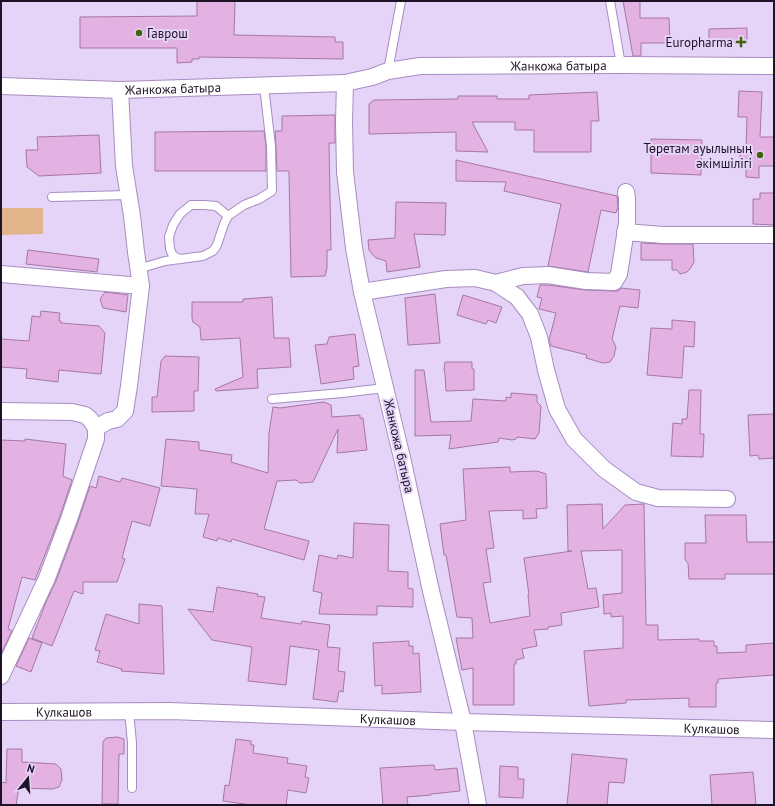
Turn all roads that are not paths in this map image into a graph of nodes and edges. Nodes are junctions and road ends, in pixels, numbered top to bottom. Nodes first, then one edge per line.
1 (401, 1) edge
2 (610, 1) edge
3 (620, 65) junction
4 (774, 66) edge
5 (388, 71) junction
6 (345, 83) junction
7 (1, 86) edge
8 (264, 86) junction
9 (120, 90) junction
10 (626, 192) dead end
11 (128, 194) junction
12 (52, 197) dead end
13 (228, 216) junction
14 (625, 232) junction
15 (774, 235) edge
16 (180, 260) junction
17 (138, 269) junction
18 (1, 274) edge
19 (496, 283) junction
20 (141, 286) junction
21 (362, 292) junction
22 (385, 388) junction
23 (272, 399) dead end
24 (1, 410) edge
25 (96, 428) junction
26 (727, 499) dead end
27 (1, 676) edge
28 (129, 711) junction
29 (1, 712) edge
30 (463, 722) junction
31 (774, 730) edge
32 (132, 788) dead end
33 (478, 805) edge

1 - 5 lane
2 - 3 lane
3 - 4 street, Жанкожа батыра
3 - 5 street, Жанкожа батыра
5 - 6 street, Жанкожа батыра
6 - 8 street, Жанкожа батыра
6 - 21 street, Жанкожа батыра
7 - 9 street, Жанкожа батыра
8 - 9 street, Жанкожа батыра
8 - 13 lane
9 - 11 street
10 - 14 street
11 - 12 lane
11 - 17 street
13 - 16 lane
13 - 16 lane
14 - 15 street
14 - 19 street
16 - 17 lane
17 - 20 street
18 - 20 street
19 - 21 street
19 - 26 street
20 - 25 street
21 - 22 street, Жанкожа батыра
22 - 23 lane
22 - 30 street, Жанкожа батыра
24 - 25 street
25 - 27 street
28 - 29 street, Кулкашов
28 - 30 street, Кулкашов
28 - 32 lane
30 - 31 street, Кулкашов
30 - 33 street, Жанкожа батыра

